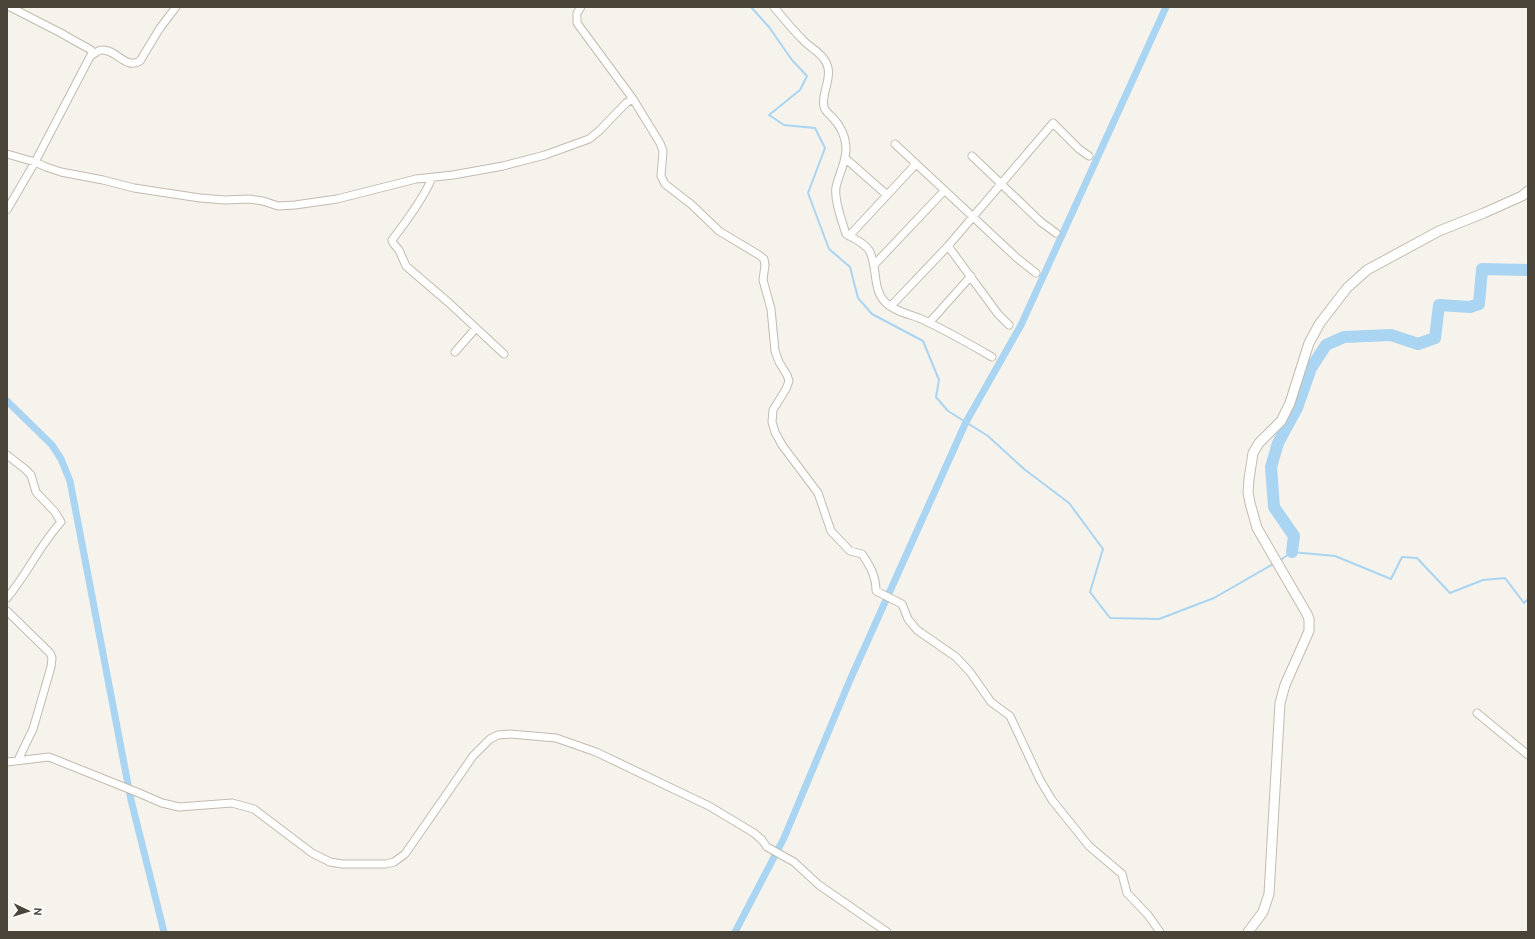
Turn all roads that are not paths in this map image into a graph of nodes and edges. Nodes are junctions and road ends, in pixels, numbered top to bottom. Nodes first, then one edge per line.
1 (10, 7) edge
2 (176, 7) edge
3 (581, 7) edge
4 (774, 7) edge
5 (91, 56) junction
6 (633, 99) junction
7 (894, 144) dead end
8 (7, 154) edge
9 (972, 156) dead end
10 (1089, 156) dead end
11 (845, 158) junction
12 (35, 162) junction
13 (916, 164) junction
14 (432, 177) junction
15 (1000, 184) junction
16 (944, 191) junction
17 (1528, 191) edge
18 (887, 195) junction
19 (7, 210) edge
20 (973, 217) junction
21 (1056, 233) dead end
22 (849, 236) junction
23 (948, 246) junction
24 (874, 265) junction
25 (1036, 273) dead end
26 (972, 276) junction
27 (891, 306) junction
28 (929, 323) junction
29 (1009, 325) dead end
30 (476, 328) junction
31 (454, 352) dead end
32 (504, 354) dead end
33 (992, 357) dead end
34 (7, 455) edge
35 (7, 598) edge
36 (7, 611) edge
37 (1478, 713) dead end
38 (1528, 755) edge
39 (18, 760) junction
40 (7, 762) edge
41 (887, 932) edge
42 (1160, 932) edge
43 (1248, 932) edge

1 - 5 street
2 - 5 street
3 - 6 street
4 - 11 street
5 - 12 street
6 - 14 street
6 - 42 street
7 - 13 street
8 - 12 street
9 - 15 street
10 - 15 street
11 - 18 street
11 - 22 street
12 - 14 street
12 - 19 street
13 - 16 street
13 - 18 street
14 - 30 street
15 - 20 street
15 - 21 street
16 - 20 street
16 - 24 street
17 - 43 street
18 - 22 street
20 - 23 street
20 - 25 street
22 - 24 street
23 - 26 street
23 - 27 street
24 - 27 street
26 - 28 street
26 - 29 street
27 - 28 street
28 - 33 street
30 - 31 street
30 - 32 street
34 - 35 street
36 - 39 street
37 - 38 street
39 - 40 street
39 - 41 street

